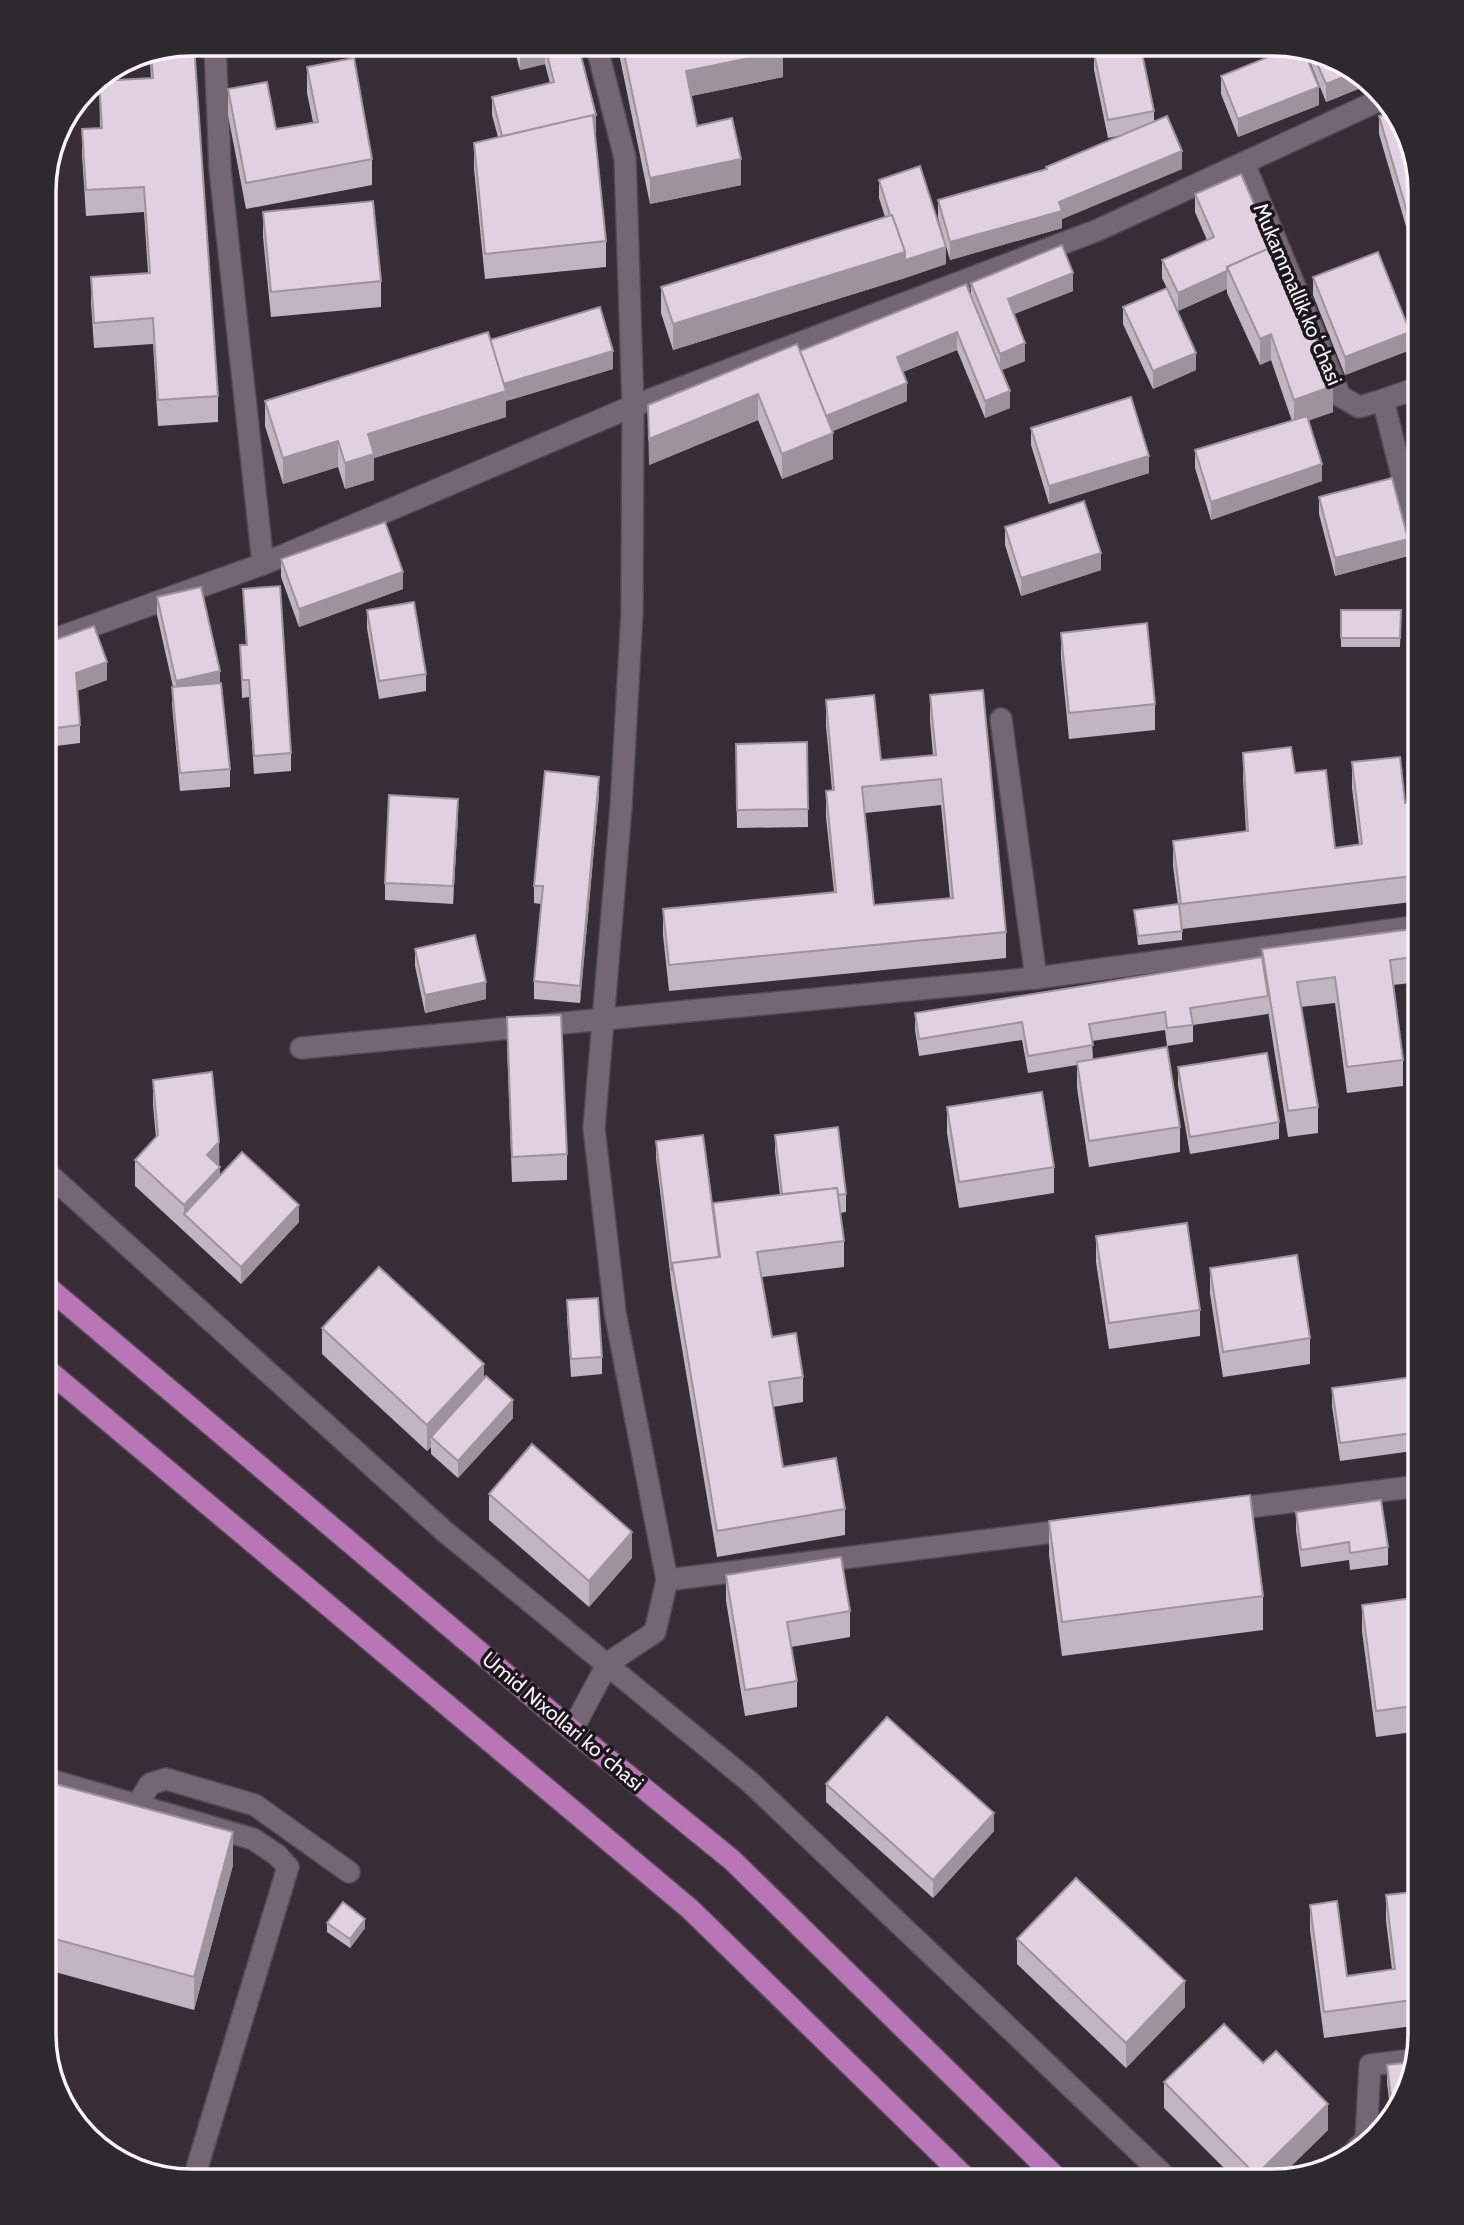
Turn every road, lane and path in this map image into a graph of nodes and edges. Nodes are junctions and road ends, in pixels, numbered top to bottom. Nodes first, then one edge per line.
1 (215, 56) edge
2 (599, 56) edge
3 (1374, 103) edge
4 (1244, 163) junction
5 (1408, 391) edge
6 (1383, 400) junction
7 (633, 406) junction
8 (1408, 499) edge
9 (263, 564) junction
10 (56, 639) edge
11 (1001, 719) dead end
12 (1408, 928) edge
13 (1036, 978) junction
14 (603, 1018) junction
15 (301, 1048) dead end
16 (56, 1181) edge
17 (56, 1294) edge
18 (56, 1377) edge
19 (1408, 1487) edge
20 (1201, 1513) edge
21 (1105, 1525) edge
22 (667, 1580) junction
23 (608, 1663) junction
24 (572, 1730) junction
25 (56, 1782) edge
26 (137, 1805) junction
27 (349, 1872) dead end
28 (1405, 2061) edge
29 (1366, 2130) edge
30 (197, 2169) edge
31 (957, 2169) edge
32 (1048, 2169) edge
33 (1157, 2169) edge

1 - 9 street
2 - 7 street
3 - 4 street
4 - 6 street, Mukammallik koʻchasi
4 - 7 street
5 - 6 street, Mukammallik koʻchasi
6 - 8 street
7 - 9 street
7 - 14 street
9 - 10 street
11 - 13 street
12 - 13 street
13 - 14 street
14 - 15 street
14 - 22 street
16 - 23 street
17 - 24 main road, Umid Nixollari koʻchasi
18 - 31 main road
19 - 20 street
21 - 22 street
22 - 23 street
23 - 24 street
23 - 33 street
24 - 32 main road, Umid Nixollari koʻchasi
25 - 26 street
26 - 27 street
26 - 30 street
28 - 29 street

